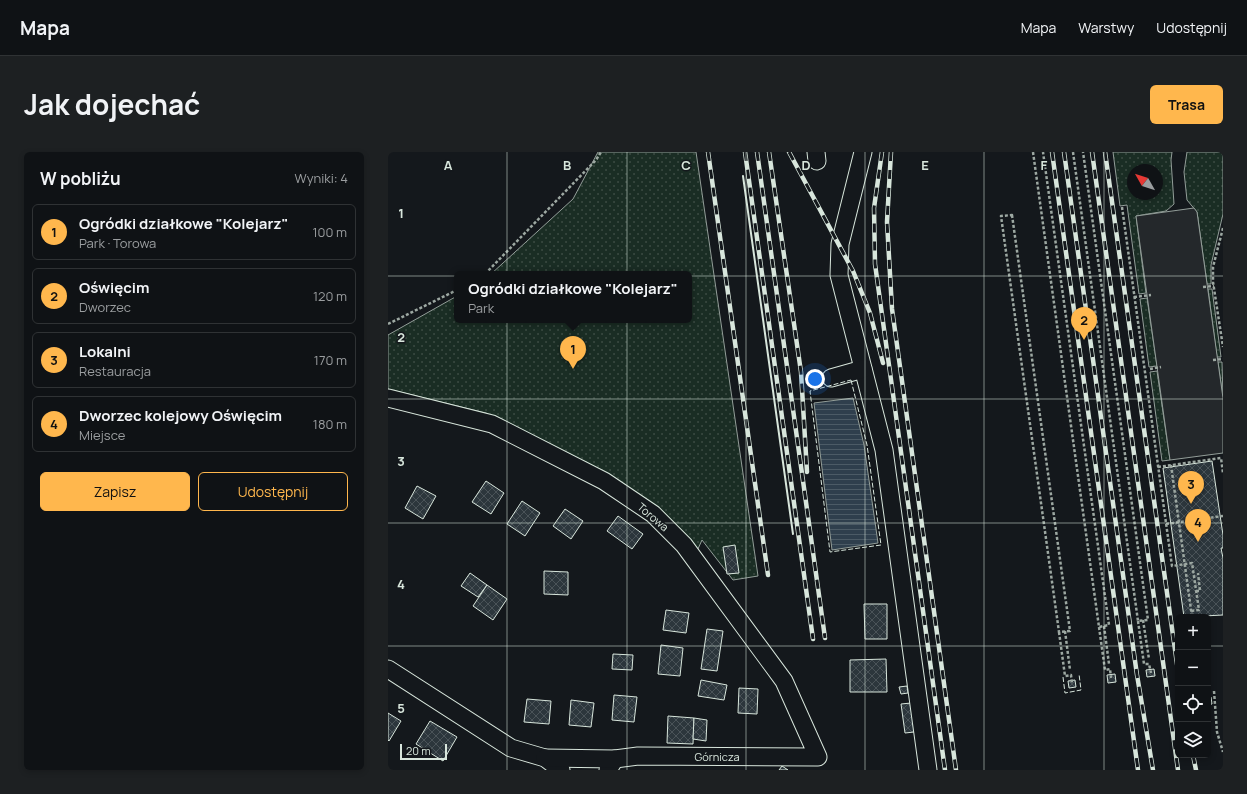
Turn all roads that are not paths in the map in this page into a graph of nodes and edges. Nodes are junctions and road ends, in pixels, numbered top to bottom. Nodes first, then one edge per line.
1 (863, 152) edge
2 (863, 369) junction
3 (831, 378) dead end
4 (388, 398) edge
5 (388, 669) edge
6 (818, 757) joint
7 (545, 758) junction
8 (612, 764) edge
9 (561, 770) edge
10 (928, 770) edge

1 - 2 street
2 - 3 street
2 - 10 street
4 - 6 street, Torowa
5 - 7 street, Górnicza
6 - 8 street, Górnicza
7 - 8 street, Górnicza
7 - 9 street, Górnicza

